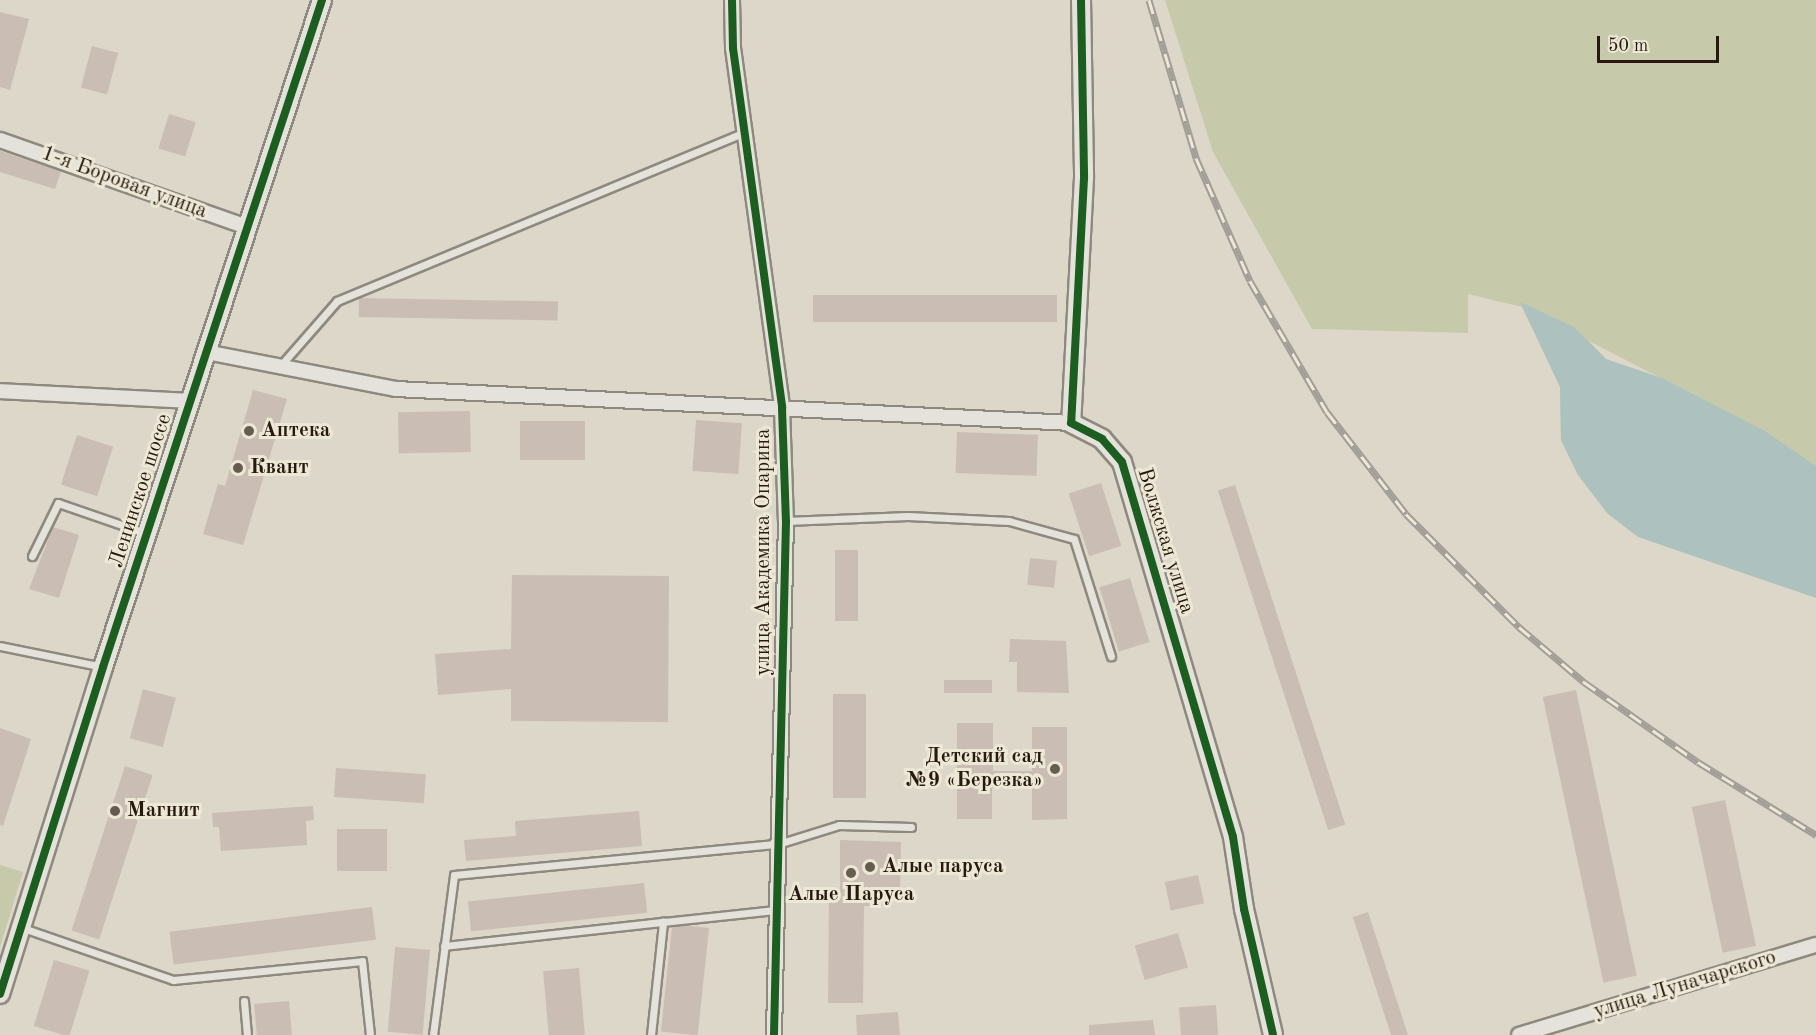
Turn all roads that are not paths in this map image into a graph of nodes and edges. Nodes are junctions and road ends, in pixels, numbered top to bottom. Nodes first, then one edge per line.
1 (322, 0) edge
2 (732, 0) edge
3 (1081, 0) edge
4 (745, 132) junction
5 (0, 140) edge
6 (247, 227) junction
7 (206, 352) junction
8 (281, 365) junction
9 (0, 391) edge
10 (189, 400) junction
11 (782, 408) junction
12 (1071, 423) junction
13 (786, 521) junction
14 (146, 533) junction
15 (32, 556) dead end
16 (0, 646) edge
17 (1111, 656) dead end
18 (103, 666) junction
19 (911, 827) dead end
20 (778, 844) junction
21 (776, 910) junction
22 (663, 922) junction
23 (20, 928) junction
24 (1816, 945) edge
25 (444, 946) junction
26 (0, 994) edge
27 (244, 1001) dead end
28 (247, 1035) edge
29 (370, 1035) edge
30 (433, 1035) edge
31 (651, 1035) edge
32 (774, 1035) edge
33 (1273, 1035) edge
34 (1519, 1035) edge

1 - 6 street, Ленинское шоссе
2 - 4 street, улица Академика Опарина
3 - 12 street
4 - 8 lane
4 - 11 street, улица Академика Опарина
5 - 6 street, 1-я Боровая улица
6 - 7 street, Ленинское шоссе
7 - 8 street
7 - 10 street, Ленинское шоссе
8 - 11 street
9 - 10 street
10 - 14 street, Ленинское шоссе
11 - 12 street
11 - 13 street, улица Академика Опарина
12 - 33 street, Волжская улица
13 - 17 lane
13 - 20 street, улица Академика Опарина
14 - 15 lane
14 - 18 street, Ленинское шоссе
16 - 18 lane
18 - 23 street, Ленинское шоссе
19 - 20 lane
20 - 21 street, улица Академика Опарина
20 - 25 lane
21 - 22 lane
21 - 32 street, улица Академика Опарина
22 - 25 lane
22 - 31 lane
23 - 26 street, Ленинское шоссе
23 - 29 lane
24 - 34 street, улица Луначарского
25 - 30 lane
27 - 28 lane

